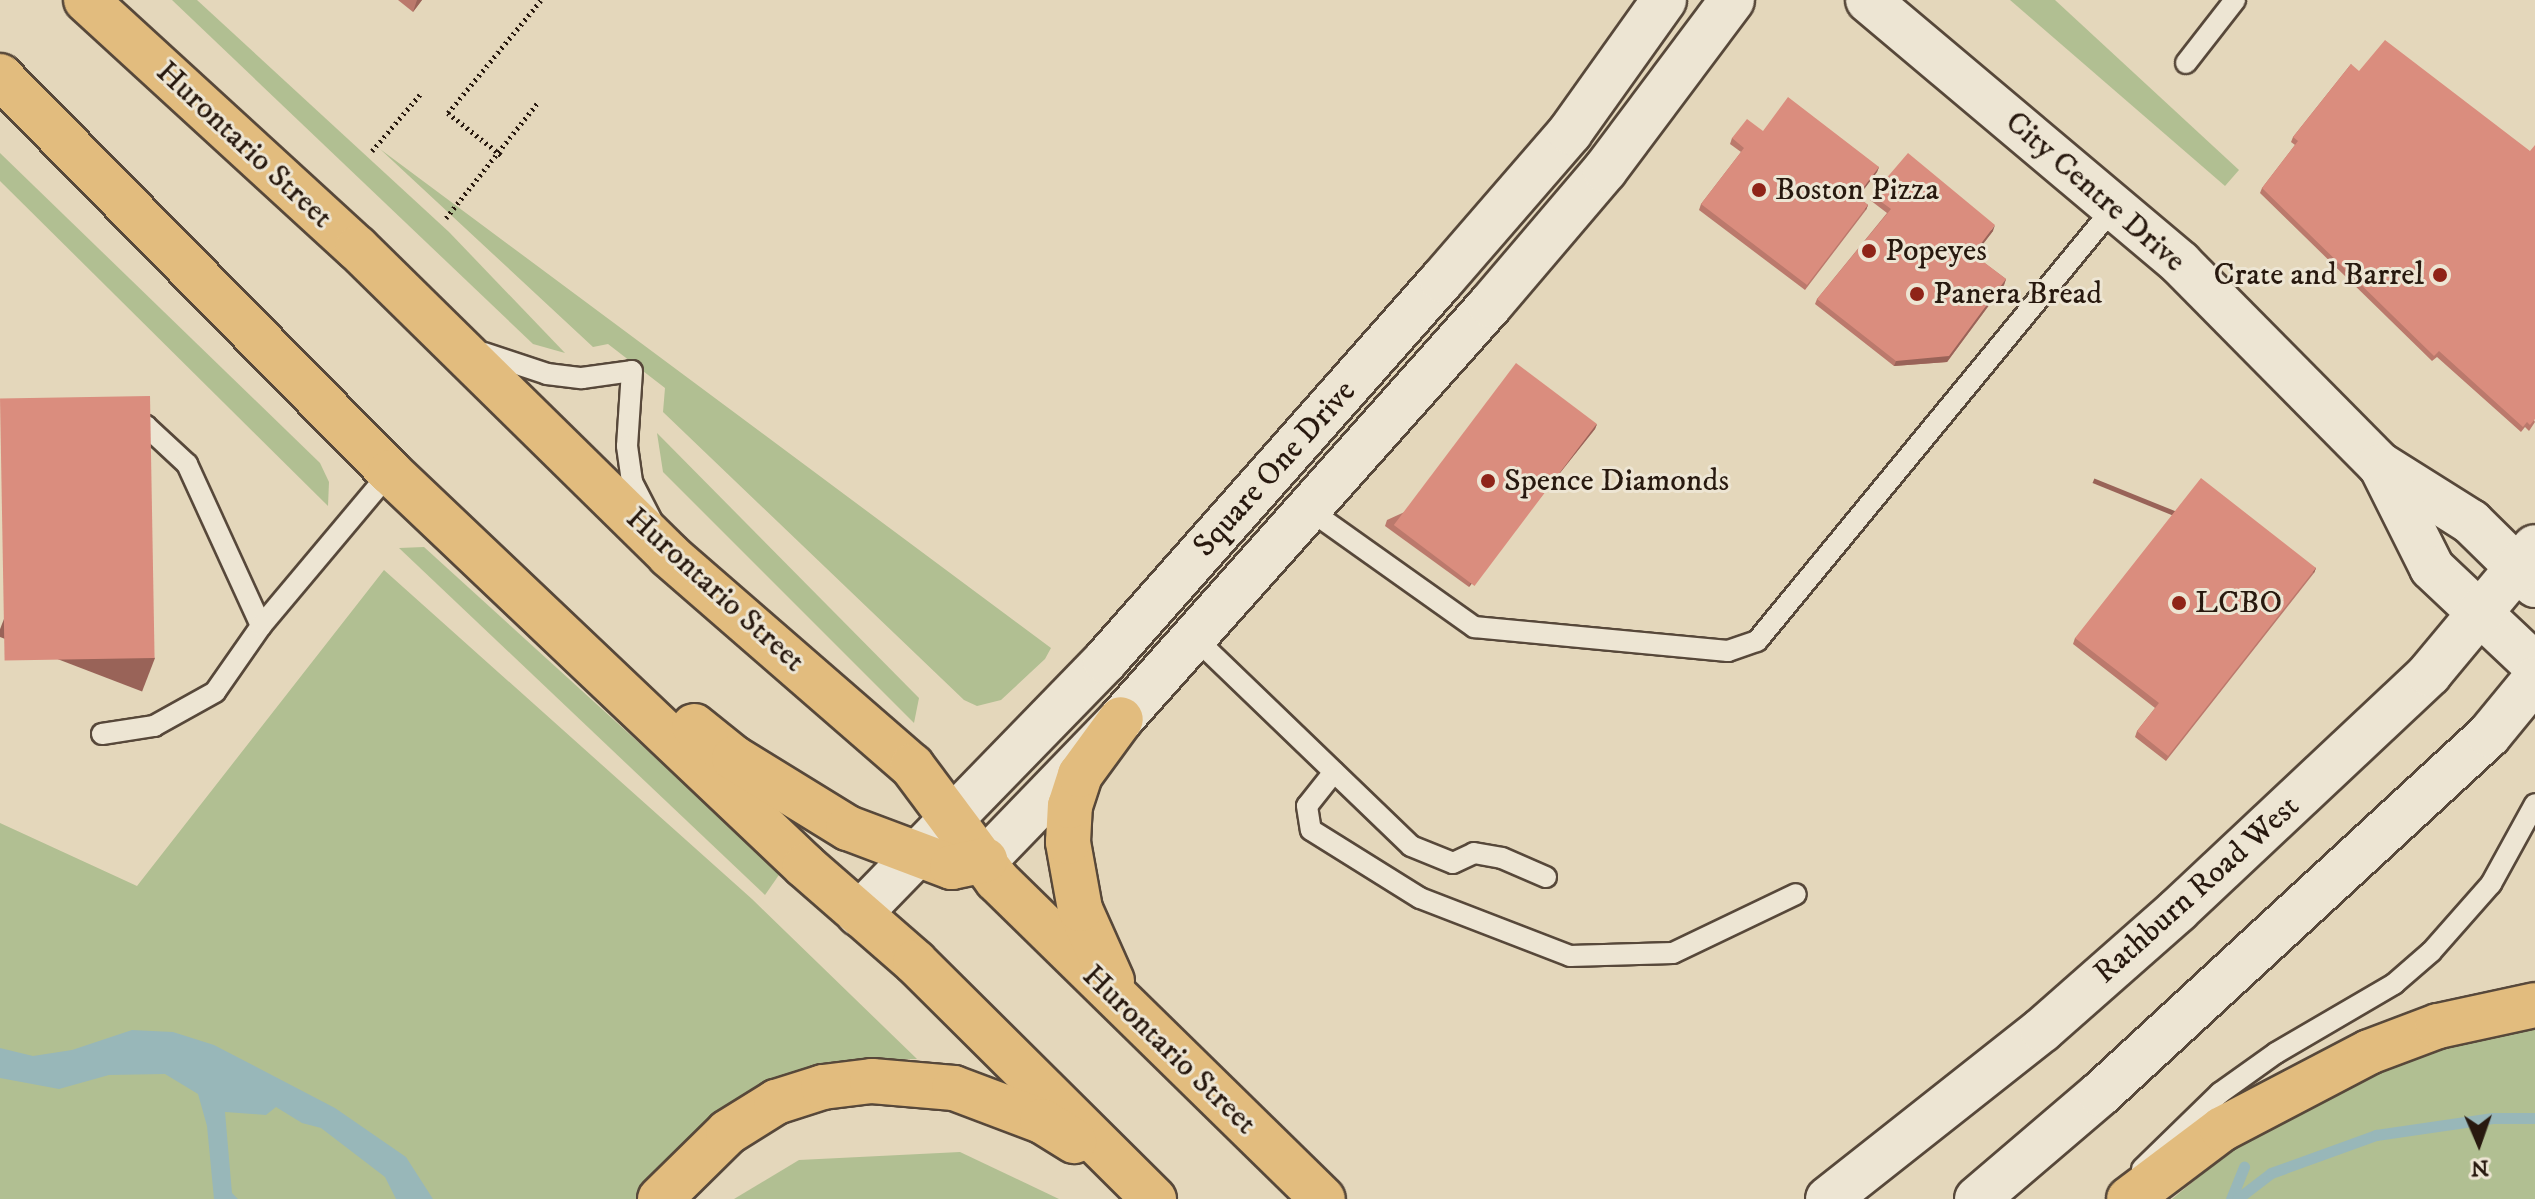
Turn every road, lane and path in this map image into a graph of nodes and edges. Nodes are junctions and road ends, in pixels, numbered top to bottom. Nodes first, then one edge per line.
1 (86, 0) edge
2 (541, 0) edge
3 (1664, 0) edge
4 (1732, 0) edge
5 (1868, 0) edge
6 (2235, 0) edge
7 (2186, 63) dead end
8 (0, 76) edge
9 (422, 92) dead end
10 (539, 101) dead end
11 (372, 151) dead end
12 (501, 155) junction
13 (2115, 206) junction
14 (446, 218) dead end
15 (435, 324) junction
16 (107, 409) edge
17 (2379, 464) junction
18 (399, 480) junction
19 (1308, 509) junction
20 (669, 555) junction
21 (2529, 567) edge
22 (2480, 613) junction
23 (261, 626) junction
24 (1194, 637) junction
25 (2535, 665) edge
26 (2535, 679) edge
27 (1121, 719) junction
28 (102, 734) dead end
29 (1334, 772) junction
30 (2535, 804) edge
31 (955, 819) junction
32 (917, 854) junction
33 (985, 860) junction
34 (1546, 877) dead end
35 (1796, 894) dead end
36 (859, 914) junction
37 (2535, 1005) edge
38 (1128, 1012) junction
39 (660, 1199) edge
40 (1152, 1199) edge
41 (1323, 1199) edge
42 (1828, 1199) edge
43 (1977, 1199) edge
44 (2122, 1199) edge
45 (2129, 1199) edge

1 - 15 main road, Hurontario Street
2 - 12 path
3 - 31 street, Square One Drive
4 - 19 street, Square One Drive
5 - 13 street, City Centre Drive
6 - 7 lane
8 - 18 main road
9 - 11 path
10 - 12 path
12 - 14 path
13 - 17 street, City Centre Drive
13 - 19 lane
15 - 20 main road, Hurontario Street
15 - 20 lane
16 - 23 lane
17 - 21 street, City Centre Drive
17 - 22 street, City Centre Drive
18 - 23 lane
18 - 32 main road
18 - 36 main road
19 - 24 street, Square One Drive
20 - 31 main road, Hurontario Street
21 - 22 street, Rathburn Road West
22 - 25 street, City Centre Drive
22 - 42 street, Rathburn Road West
23 - 28 lane
24 - 27 street, Square One Drive
24 - 29 lane
26 - 43 street
27 - 33 street, Square One Drive
27 - 38 main road
29 - 34 lane
29 - 35 lane
30 - 44 lane
31 - 32 street, Square One Drive
31 - 33 main road, Hurontario Street
32 - 33 main road
32 - 36 street, Square One Drive
33 - 38 main road, Hurontario Street
36 - 40 main road
37 - 45 main road
38 - 41 main road, Hurontario Street
39 - 40 main road

